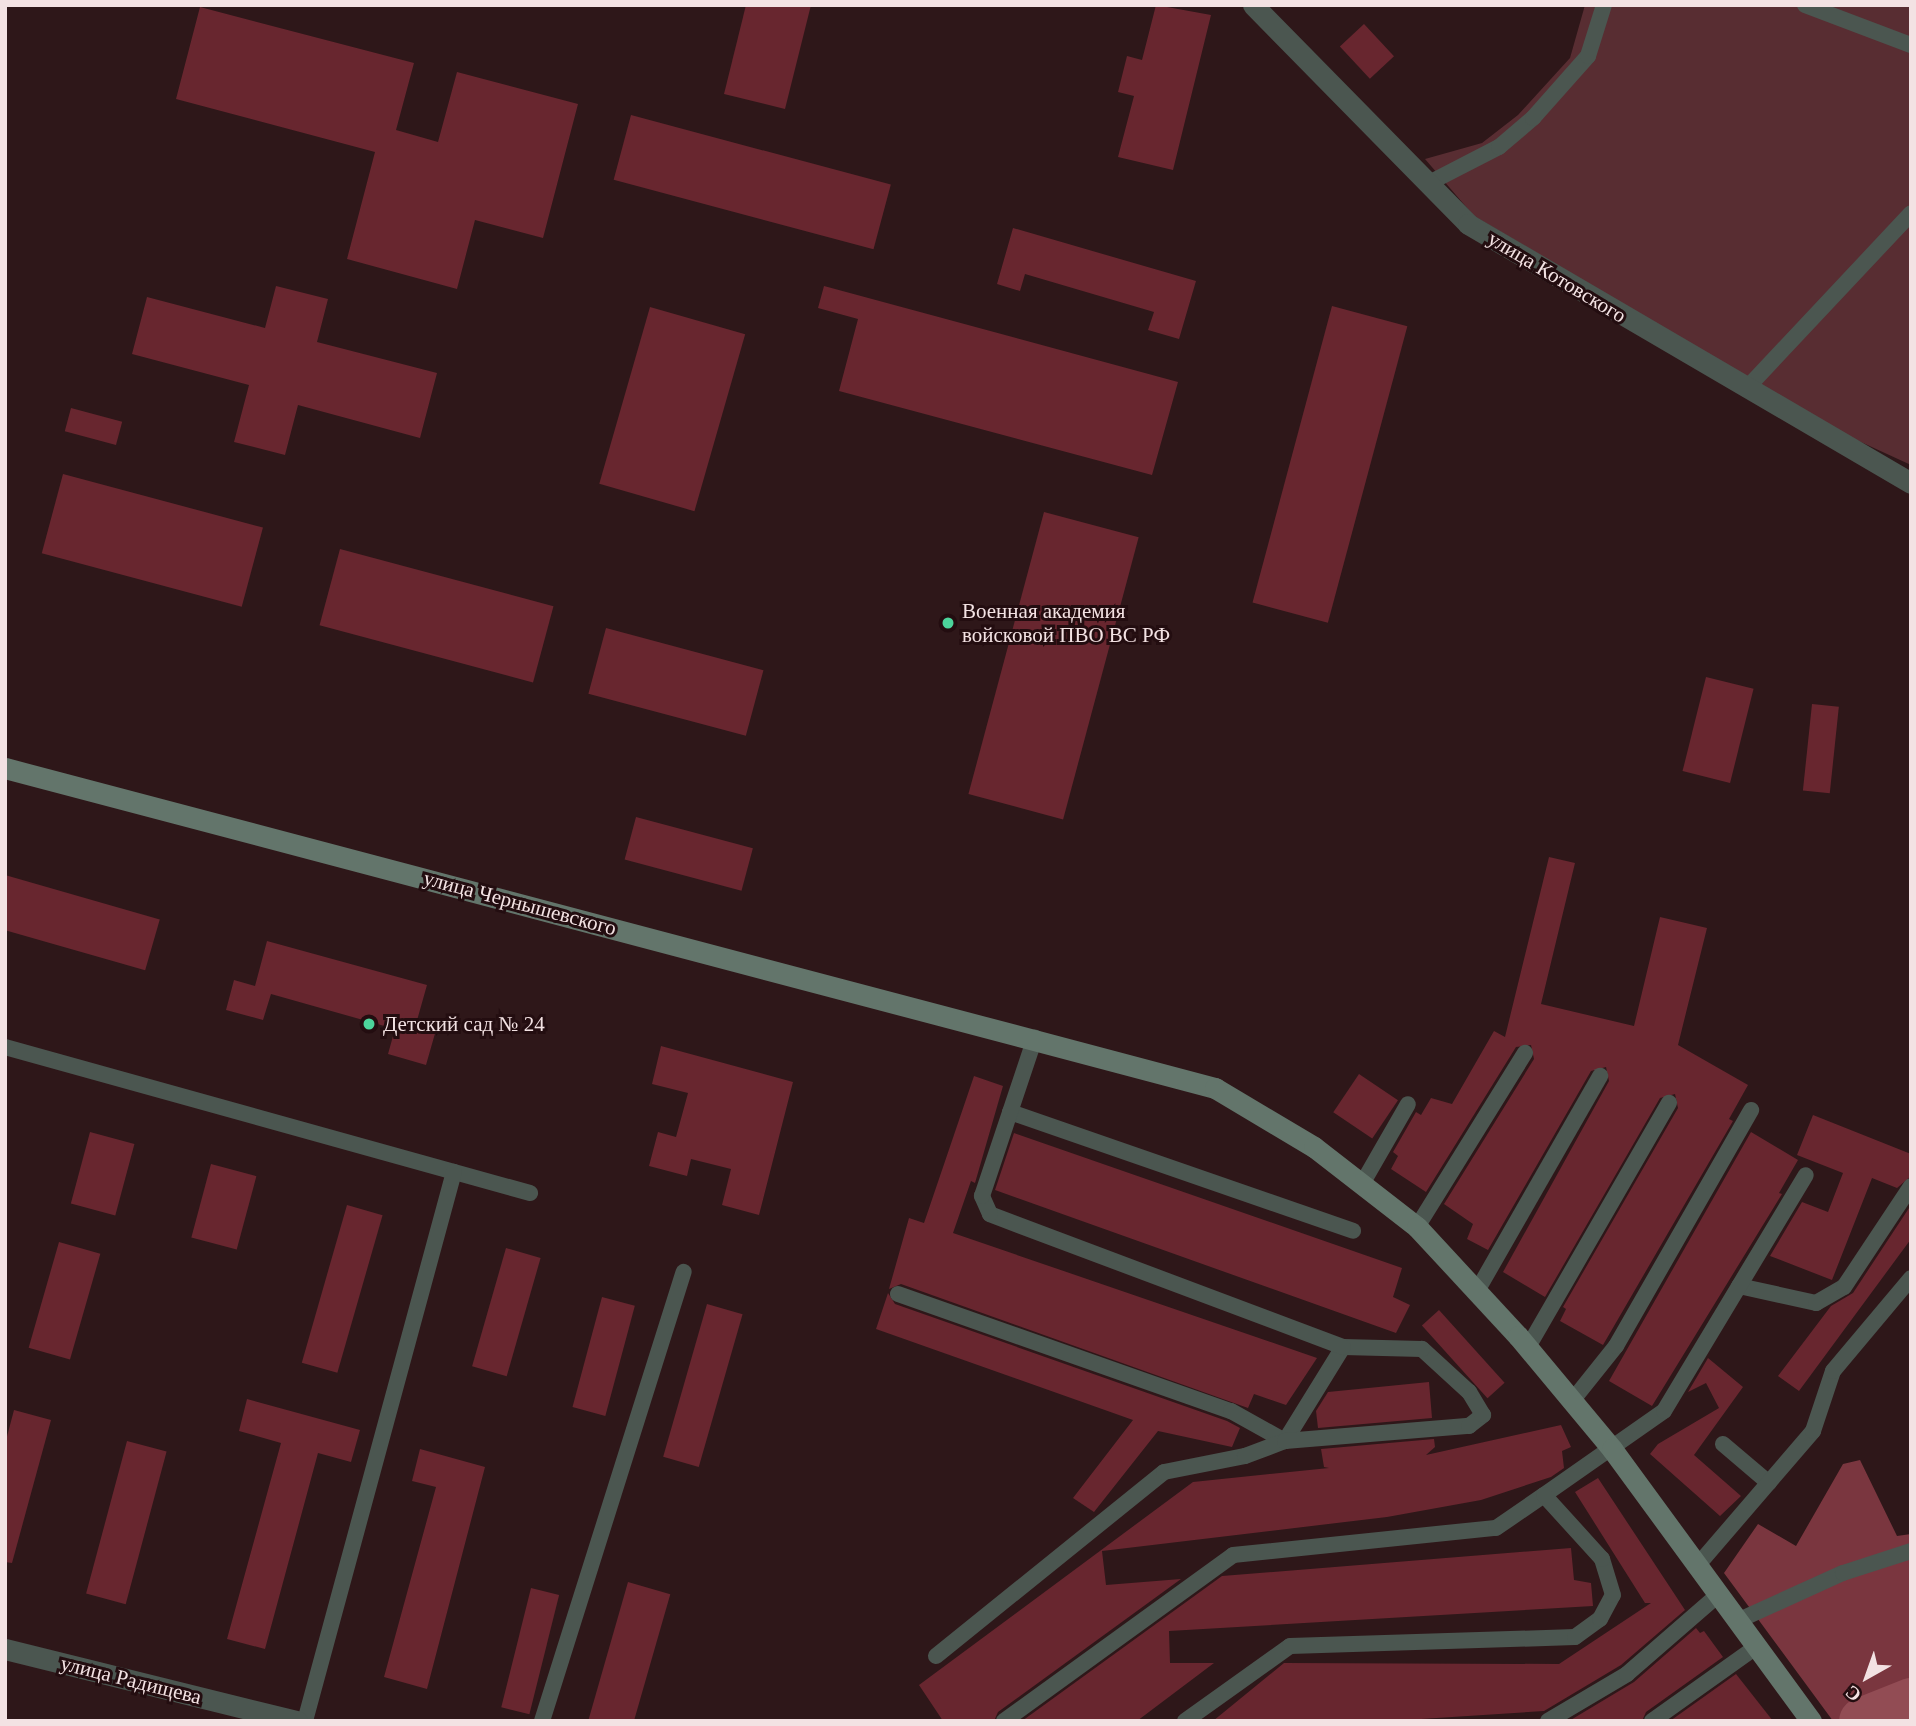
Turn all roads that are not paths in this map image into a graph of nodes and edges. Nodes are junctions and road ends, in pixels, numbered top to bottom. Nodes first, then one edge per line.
1 (1253, 5) edge
2 (1604, 5) edge
3 (1805, 5) edge
4 (1842, 12) edge
5 (1911, 45) edge
6 (1427, 184) junction
7 (1911, 214) edge
8 (1746, 389) junction
9 (1907, 476) edge
10 (5, 768) edge
11 (1035, 1038) junction
12 (5, 1047) edge
13 (1525, 1053) dead end
14 (1600, 1076) dead end
15 (1669, 1103) dead end
16 (1408, 1104) dead end
17 (1751, 1110) dead end
18 (1010, 1112) junction
19 (454, 1171) junction
20 (1806, 1175) dead end
21 (1362, 1184) junction
22 (1911, 1186) edge
23 (530, 1193) dead end
24 (1417, 1227) junction
25 (1353, 1231) dead end
26 (684, 1272) dead end
27 (1911, 1278) edge
28 (1739, 1286) junction
29 (1477, 1291) junction
30 (898, 1294) dead end
31 (1343, 1347) junction
32 (1528, 1347) junction
33 (1572, 1401) junction
34 (1285, 1441) junction
35 (1723, 1444) dead end
36 (1612, 1449) junction
37 (1769, 1483) junction
38 (1544, 1495) junction
39 (1911, 1551) edge
40 (1697, 1566) junction
41 (1718, 1595) junction
42 (1737, 1621) junction
43 (5, 1649) edge
44 (1759, 1651) junction
45 (936, 1656) dead end
46 (297, 1721) edge
47 (305, 1721) edge
48 (542, 1721) edge
49 (1004, 1721) edge
50 (1185, 1721) edge
51 (1548, 1721) edge
52 (1652, 1721) edge
53 (1811, 1721) edge

1 - 6 street, улица Котовского
2 - 6 lane
3 - 4 lane
4 - 5 lane
6 - 8 street, улица Котовского
7 - 8 lane
8 - 9 street, улица Котовского
10 - 11 street, улица Чернышевского
11 - 18 lane
11 - 21 street, улица Чернышевского
12 - 19 lane
13 - 24 lane
14 - 29 lane
15 - 32 lane
16 - 21 lane
17 - 33 lane
18 - 25 lane
18 - 31 lane
19 - 23 lane
19 - 47 lane
20 - 28 lane
21 - 24 street, улица Чернышевского
22 - 28 lane
24 - 29 street, улица Чернышевского
26 - 48 lane
27 - 37 lane
28 - 36 lane
29 - 32 street, улица Чернышевского
30 - 34 lane
31 - 34 lane
31 - 34 lane
32 - 33 street, улица Чернышевского
33 - 36 street, улица Чернышевского
34 - 45 lane
35 - 37 lane
36 - 38 lane
36 - 40 street, улица Чернышевского
37 - 40 lane
38 - 49 lane
38 - 50 lane
39 - 42 lane
40 - 41 street, улица Чернышевского
41 - 42 street, улица Чернышевского
41 - 51 lane
42 - 44 street, улица Чернышевского
43 - 46 street, улица Радищева
44 - 52 lane
44 - 53 street, улица Чернышевского

